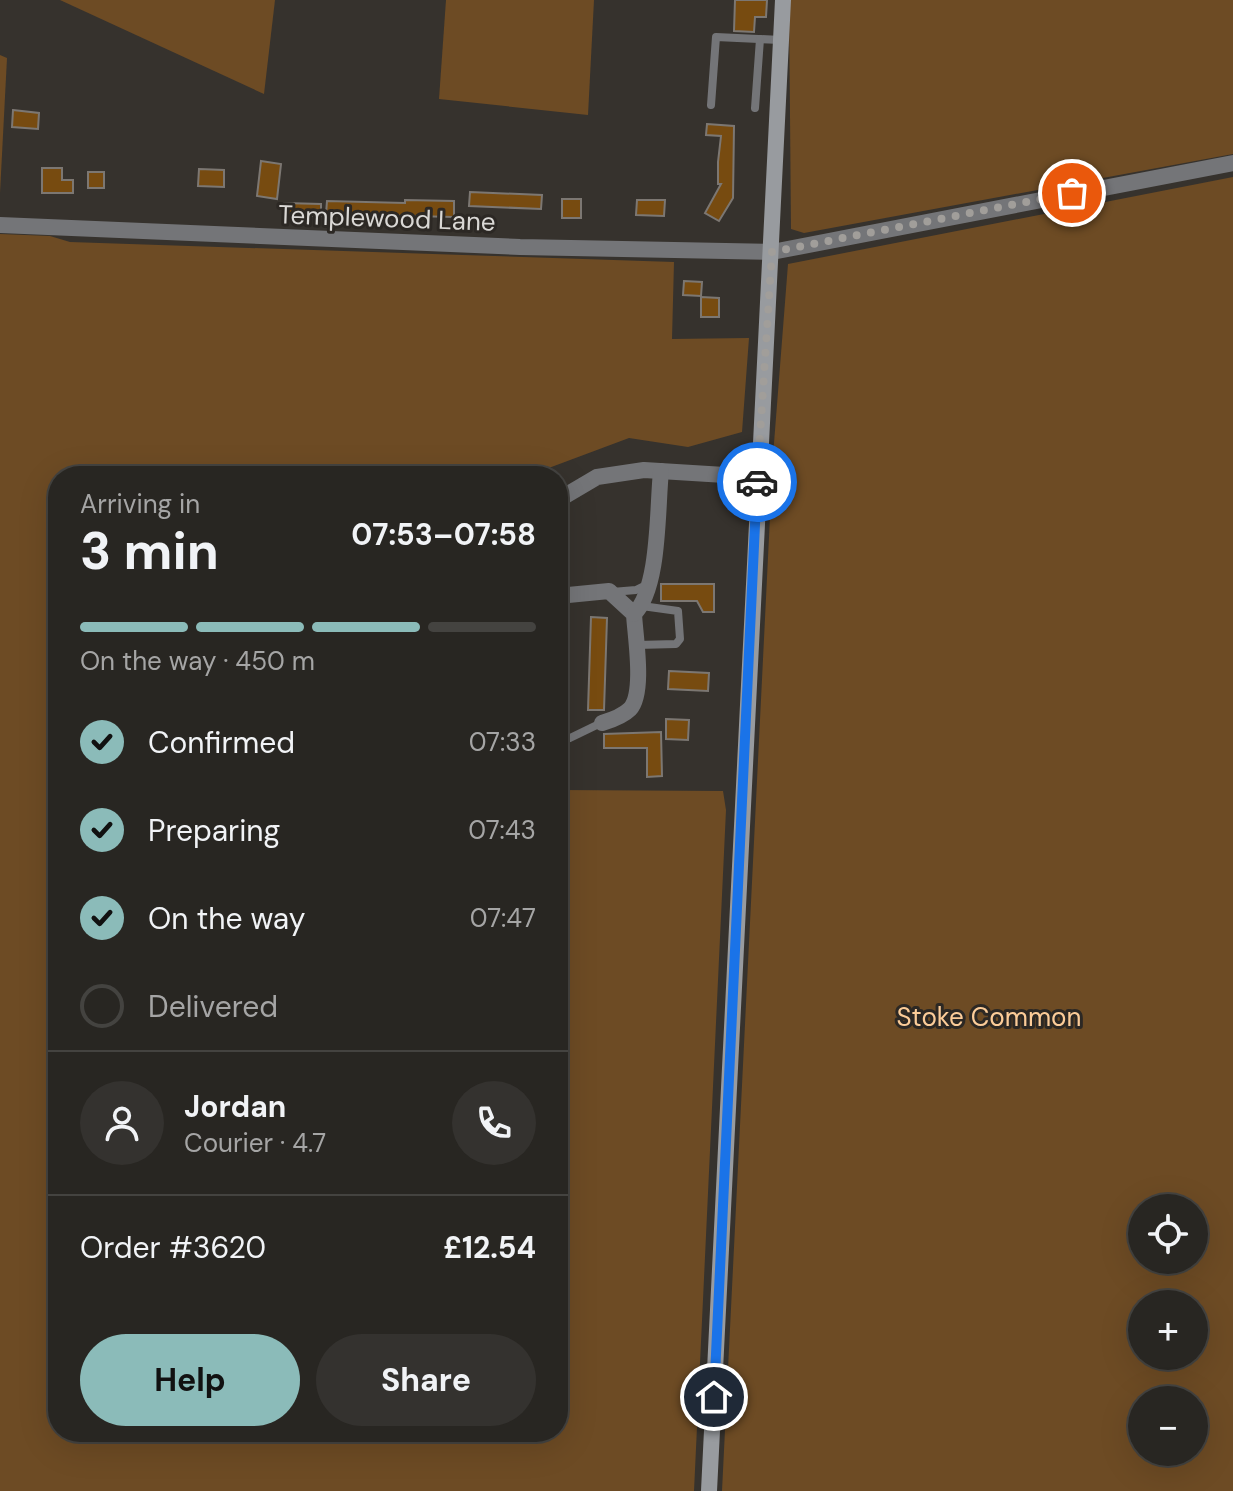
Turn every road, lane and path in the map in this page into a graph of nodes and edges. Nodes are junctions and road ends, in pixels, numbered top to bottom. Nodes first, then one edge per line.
1 (783, 0) edge
2 (760, 39) junction
3 (781, 40) junction
4 (711, 105) dead end
5 (755, 108) dead end
6 (1233, 163) edge
7 (0, 225) edge
8 (772, 252) junction
9 (661, 471) junction
10 (757, 477) junction
11 (568, 494) edge
12 (649, 584) junction
13 (612, 592) junction
14 (568, 595) edge
15 (638, 610) junction
16 (636, 645) junction
17 (602, 723) joint
18 (570, 738) dead end
19 (709, 1491) edge

1 - 3 main road
2 - 3 lane
2 - 4 lane
2 - 5 lane
3 - 8 main road
6 - 8 street, Templewood Lane
7 - 8 street, Templewood Lane
8 - 10 main road
9 - 10 street
9 - 11 street
9 - 12 street
10 - 19 main road
12 - 13 lane
12 - 15 street
13 - 14 street
13 - 15 street
15 - 16 street
15 - 16 lane
16 - 17 street
17 - 18 lane

